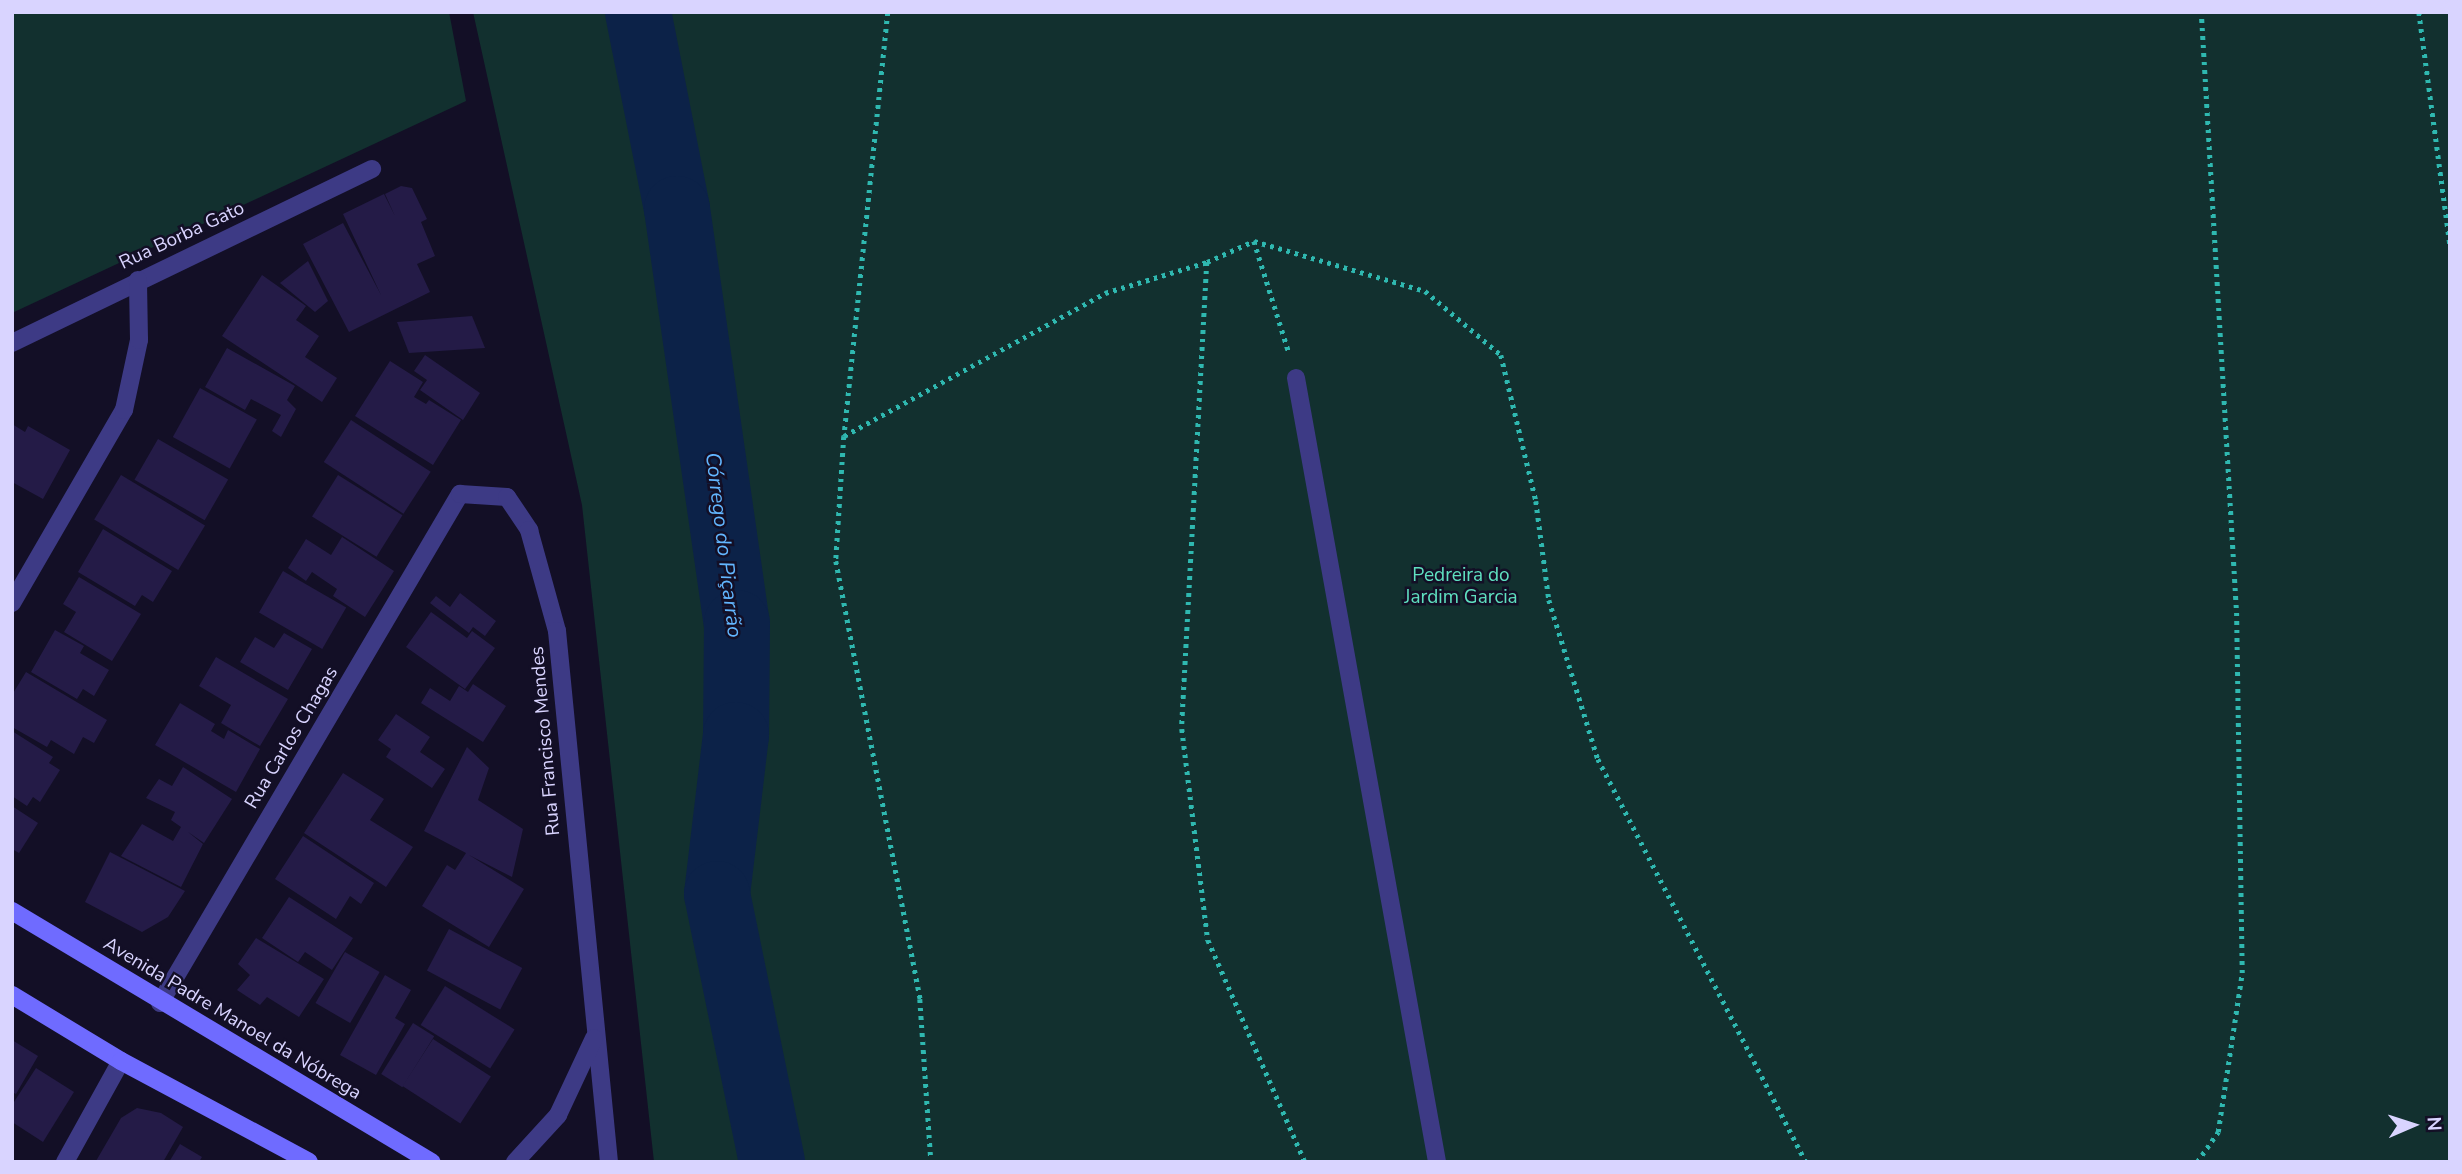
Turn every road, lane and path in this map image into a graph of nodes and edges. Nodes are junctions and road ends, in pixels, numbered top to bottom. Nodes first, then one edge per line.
1 (2201, 12) edge
2 (2419, 12) edge
3 (372, 169) dead end
4 (1254, 242) dead end
5 (2450, 244) edge
6 (1207, 262) dead end
7 (138, 280) junction
8 (12, 343) edge
9 (1296, 378) joint
10 (844, 436) dead end
11 (460, 494) joint
12 (12, 603) edge
13 (12, 911) edge
14 (12, 995) edge
15 (160, 1003) junction
16 (594, 1038) junction
17 (121, 1061) junction
18 (65, 1162) edge
19 (309, 1162) edge
20 (432, 1162) edge
21 (515, 1162) edge
22 (609, 1162) edge
23 (931, 1162) edge
24 (1305, 1162) edge
25 (1437, 1162) edge
26 (2197, 1162) edge

1 - 26 path
2 - 5 path
3 - 7 street, Rua Borba Gato
4 - 9 path
6 - 24 path
7 - 8 street, Rua Borba Gato
7 - 12 street
9 - 25 street
10 - 23 path
11 - 15 street, Rua Carlos Chagas
11 - 16 street, Rua Francisco Mendes
13 - 15 street, Avenida Padre Manoel da Nóbrega
14 - 17 street
15 - 20 street, Avenida Padre Manoel da Nóbrega
16 - 21 street
16 - 22 street, Rua Francisco Mendes
17 - 18 street
17 - 19 street

